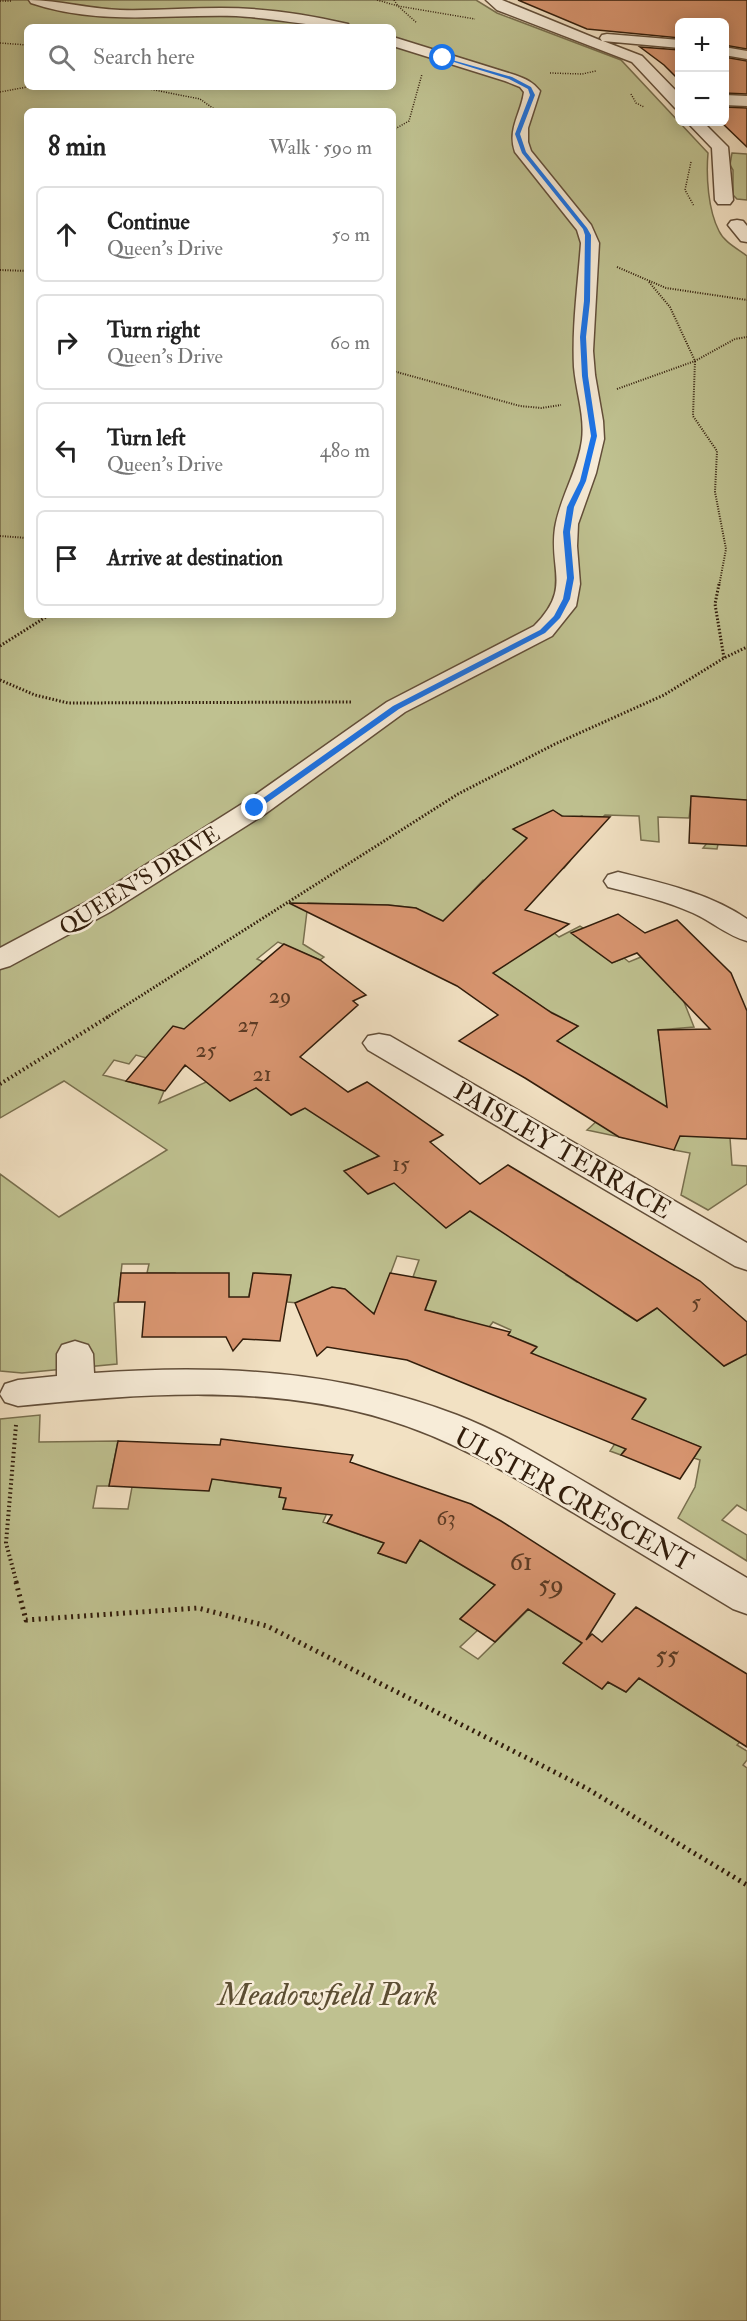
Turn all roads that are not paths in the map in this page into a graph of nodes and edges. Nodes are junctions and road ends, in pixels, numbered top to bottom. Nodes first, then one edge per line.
1 (36, 0) edge
2 (493, 0) edge
3 (328, 24) edge
4 (586, 41) junction
5 (396, 42) edge
6 (675, 43) edge
7 (729, 52) edge
8 (747, 56) edge
9 (675, 98) edge
10 (729, 100) edge
11 (747, 101) edge
12 (699, 126) edge
13 (720, 147) junction
14 (738, 149) dead end
15 (724, 200) dead end
16 (618, 881) dead end
17 (747, 932) edge
18 (0, 960) edge
19 (380, 1043) dead end
20 (747, 1258) edge
21 (18, 1392) road end
22 (747, 1598) edge

1 - 3 street
2 - 4 street
4 - 6 street
4 - 9 street
5 - 18 street, QUEEN'S DRIVE
7 - 8 street
10 - 11 street
12 - 13 street
13 - 14 street
13 - 15 street
16 - 17 street
19 - 20 street, PAISLEY TERRACE
21 - 22 street, ULSTER CRESCENT

